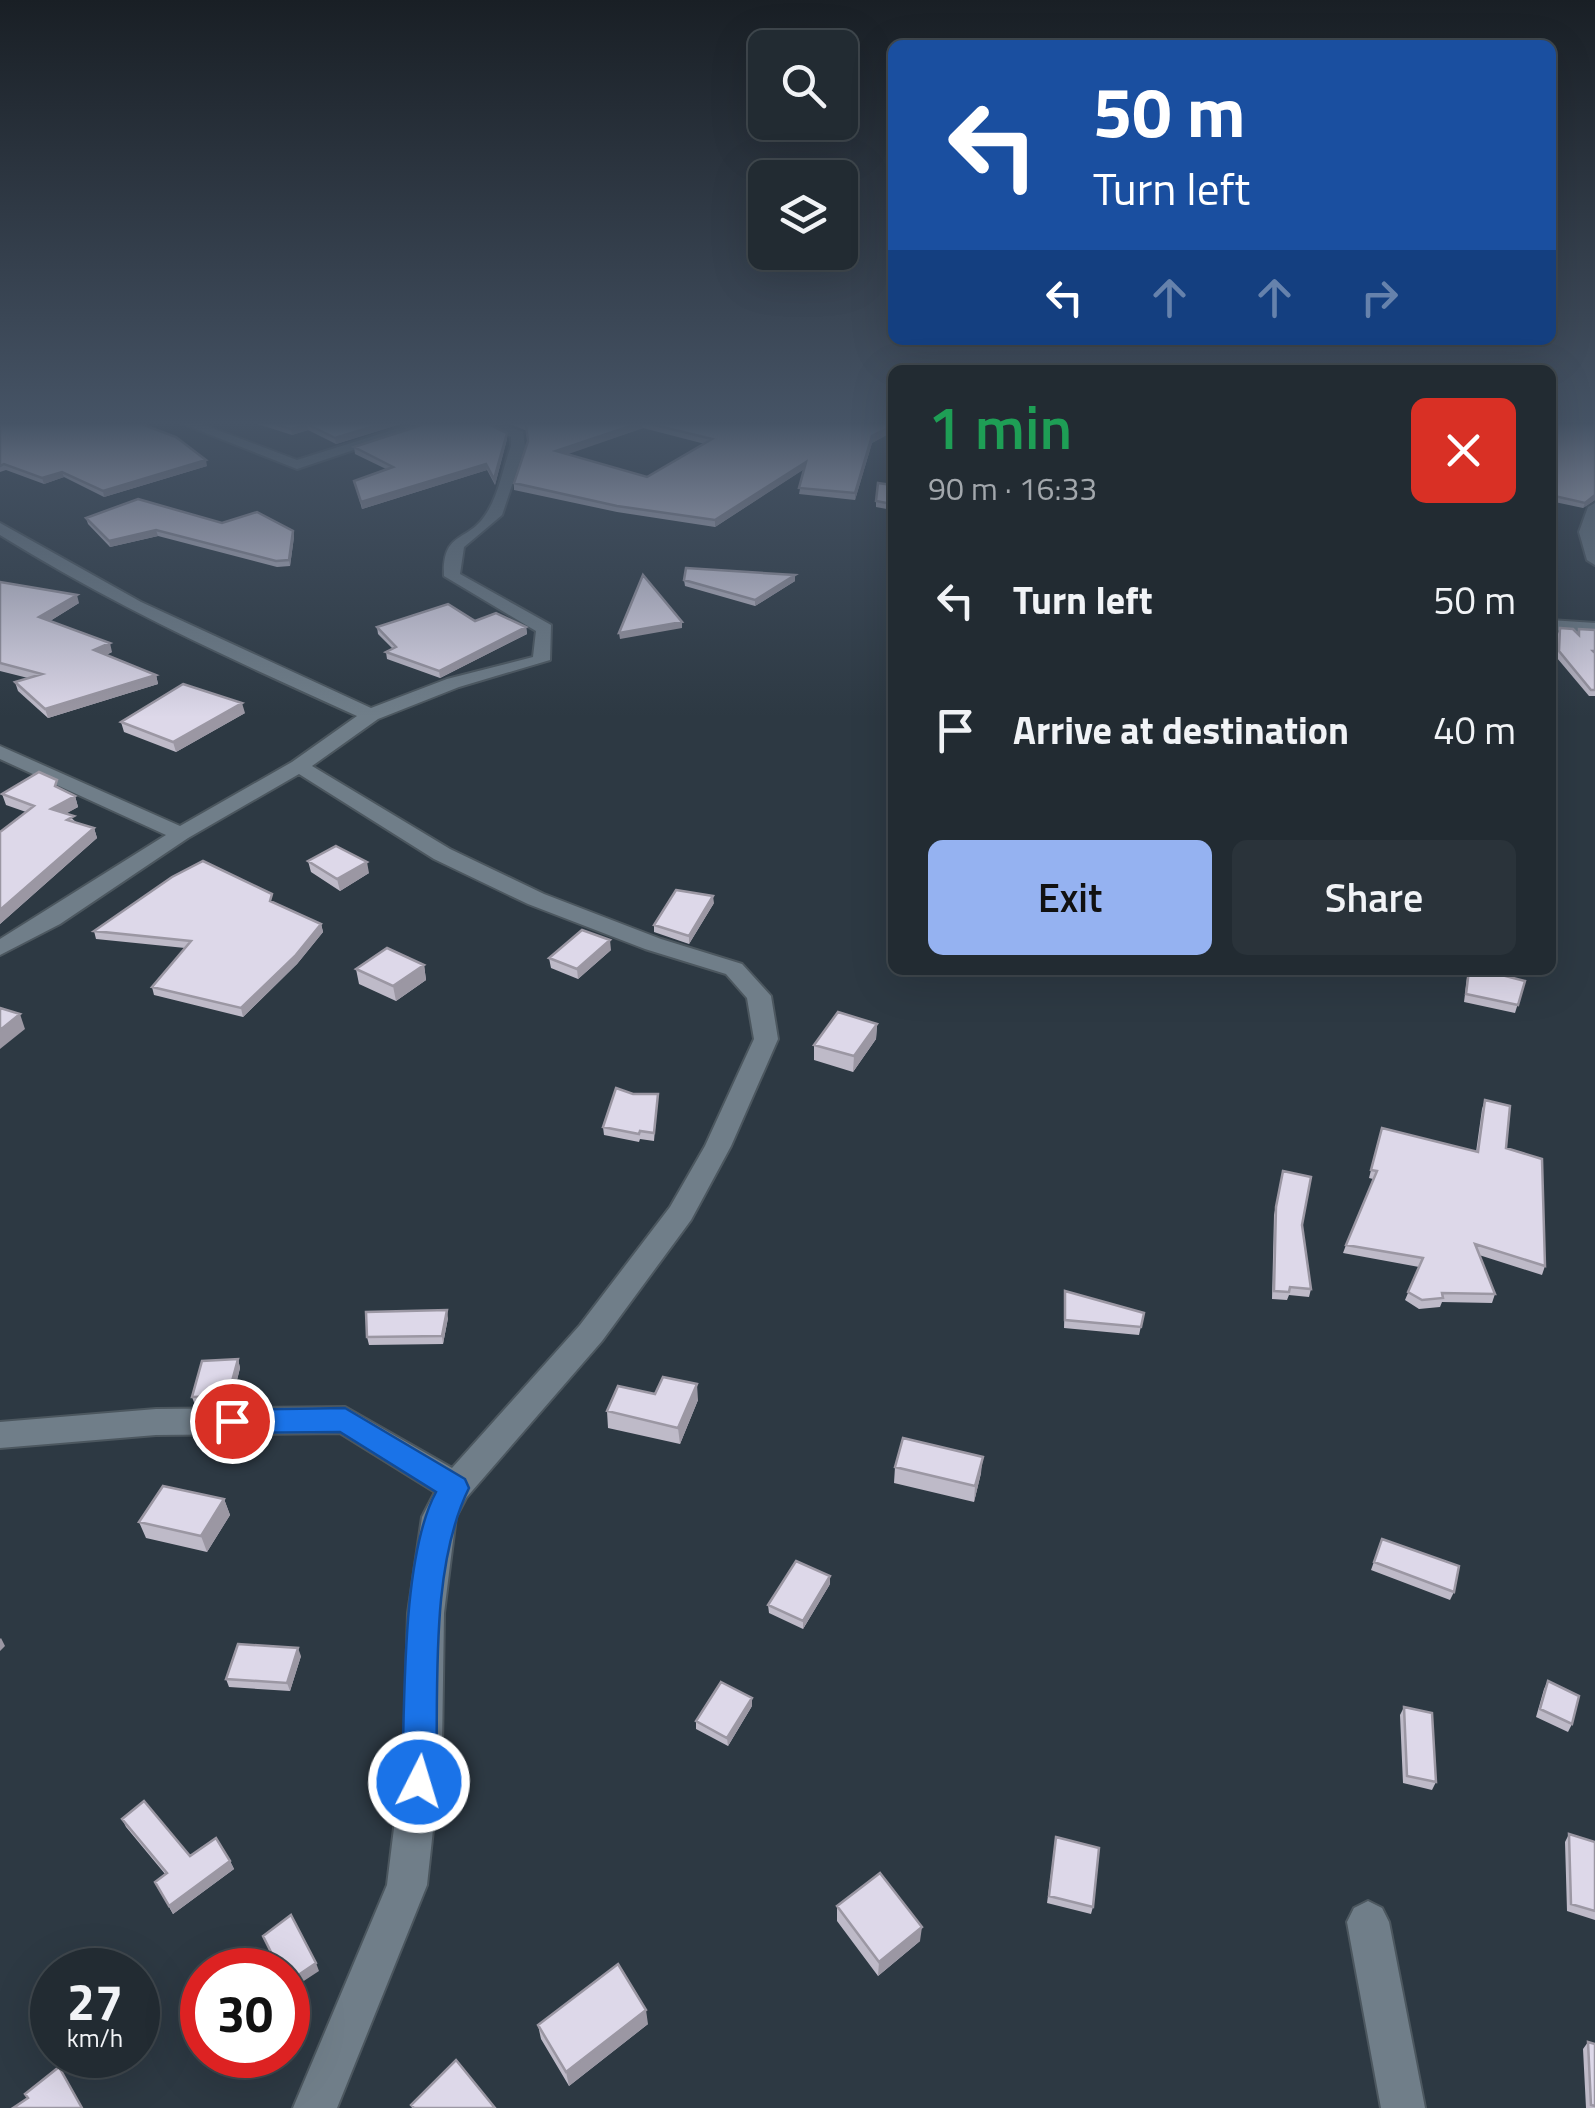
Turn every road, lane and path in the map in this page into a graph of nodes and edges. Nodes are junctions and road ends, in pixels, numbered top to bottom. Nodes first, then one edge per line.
1 (487, 520) edge
2 (1591, 520) edge
3 (0, 528) edge
4 (1595, 560) edge
5 (1556, 625) edge
6 (1595, 628) edge
7 (371, 714) junction
8 (0, 752) edge
9 (299, 766) junction
10 (182, 834) junction
11 (0, 948) edge
12 (0, 1435) edge
13 (454, 1488) junction
14 (1368, 1922) dead end
15 (315, 2108) edge
16 (1403, 2108) edge

1 - 7 street
2 - 4 street
3 - 7 street
5 - 6 street
7 - 9 street
8 - 10 street
9 - 10 street
9 - 13 street
10 - 11 street
12 - 13 street
13 - 15 street
14 - 16 street

